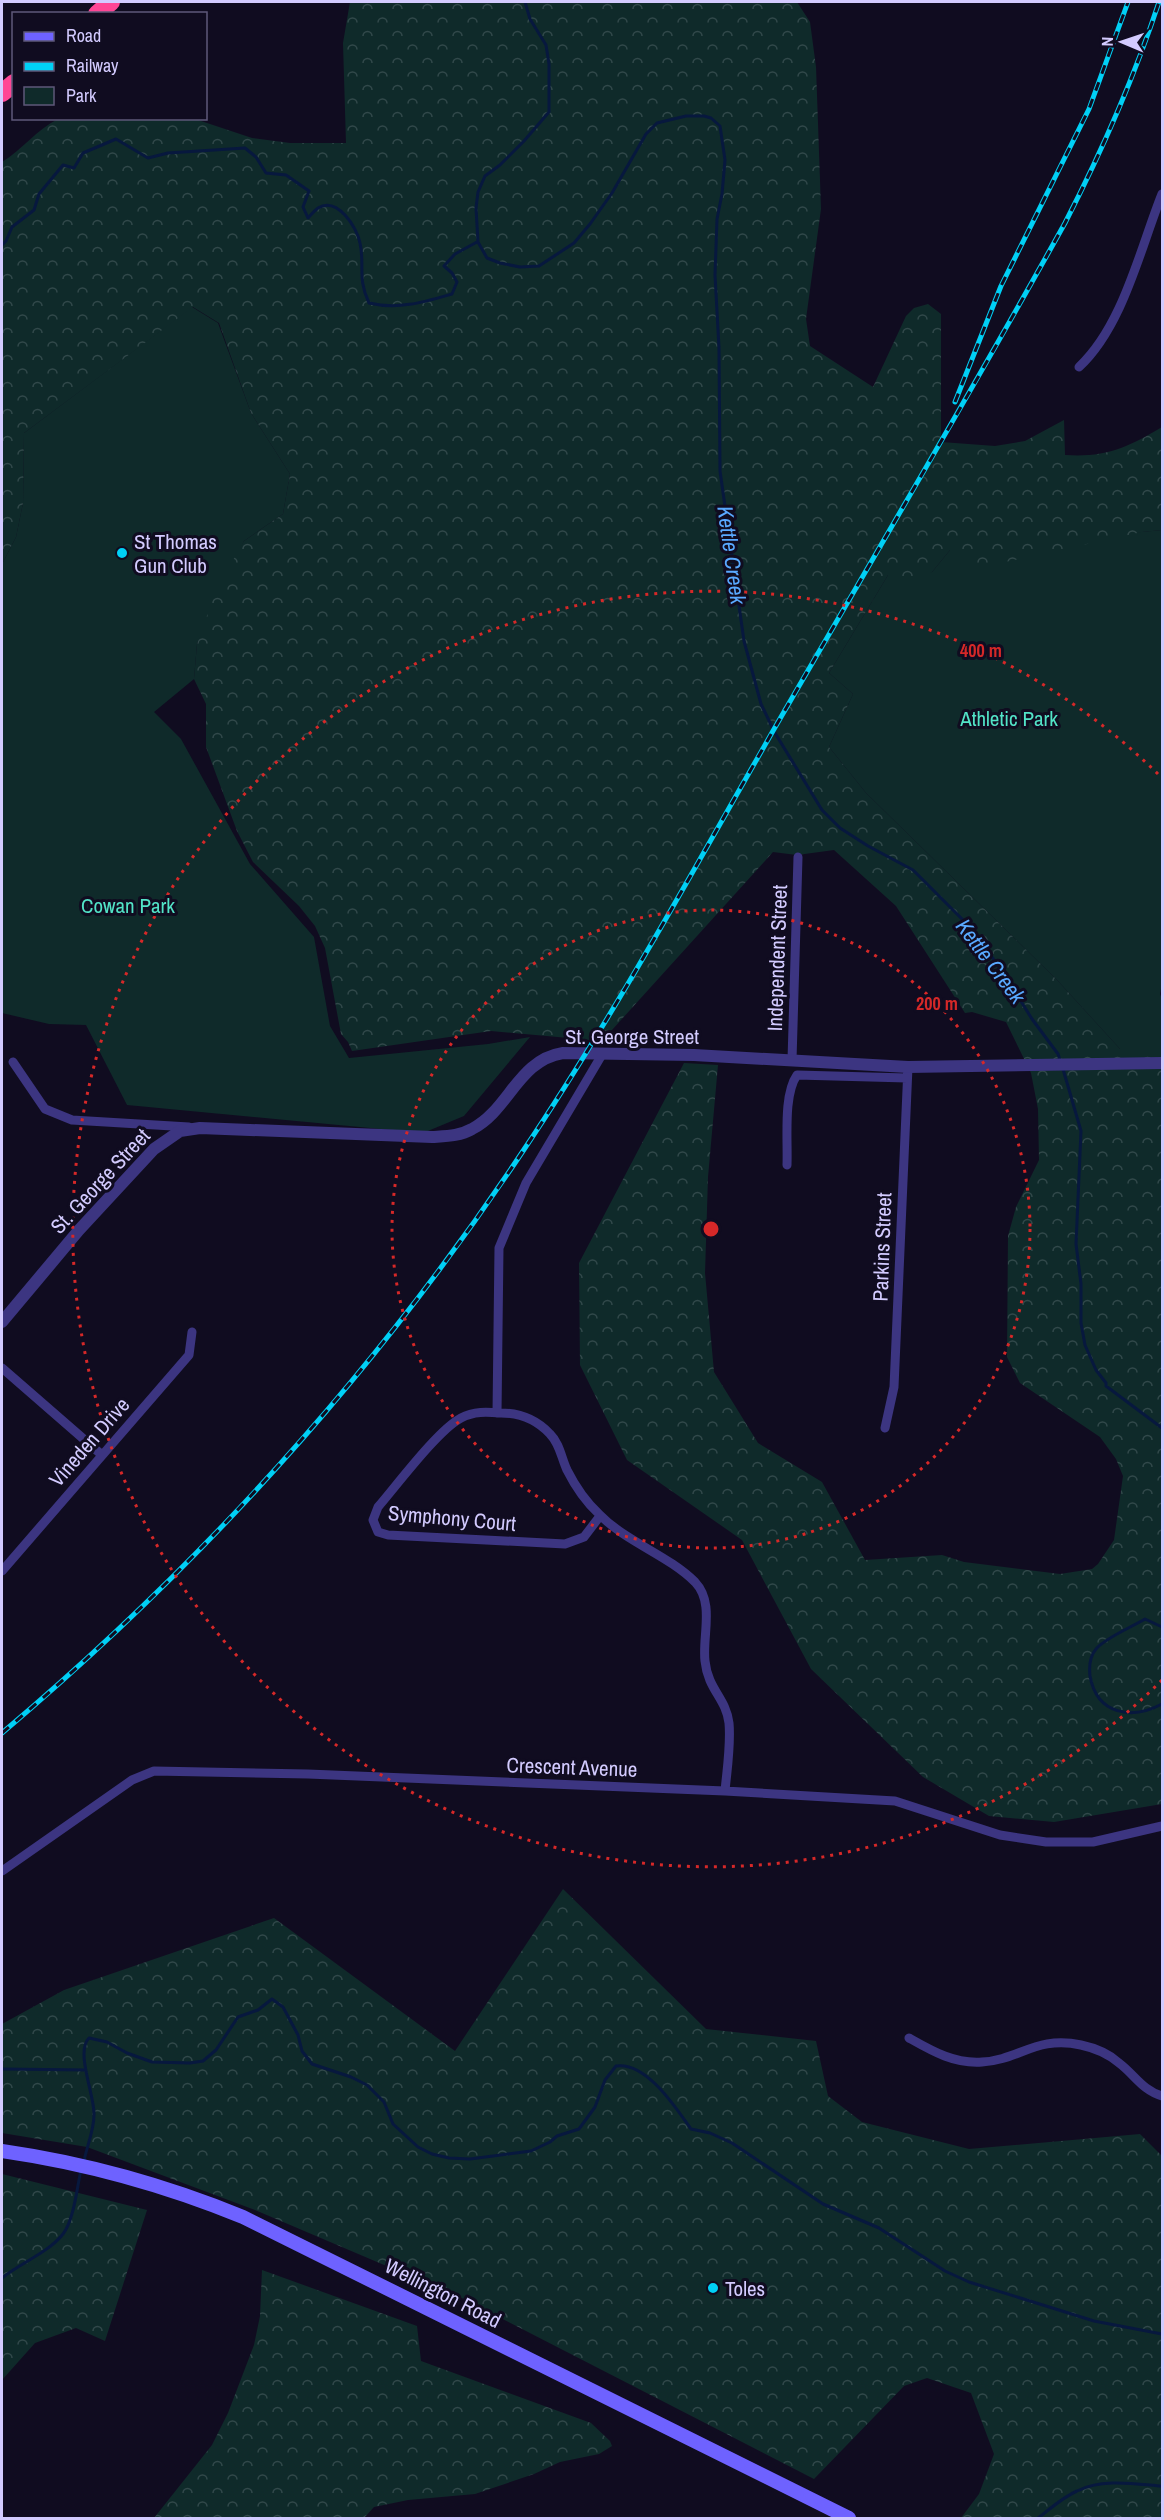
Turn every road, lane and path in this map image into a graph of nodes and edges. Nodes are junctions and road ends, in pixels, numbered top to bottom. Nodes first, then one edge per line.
1 (111, 2) edge
2 (99, 12) edge
3 (1162, 194) edge
4 (1079, 367) dead end
5 (798, 857) dead end
6 (603, 1053) junction
7 (792, 1060) junction
8 (13, 1062) dead end
9 (1162, 1063) edge
10 (907, 1072) junction
11 (200, 1128) junction
12 (787, 1164) dead end
13 (2, 1322) edge
14 (192, 1332) dead end
15 (2, 1368) edge
16 (497, 1413) junction
17 (885, 1428) dead end
18 (102, 1455) junction
19 (600, 1516) junction
20 (2, 1571) edge
21 (725, 1791) junction
22 (1162, 1826) edge
23 (2, 1871) edge
24 (909, 2038) dead end
25 (1162, 2096) edge
26 (2, 2151) edge
27 (849, 2518) edge

1 - 2 highway
3 - 4 street
5 - 7 street, Independent Street
6 - 7 street, St. George Street
6 - 11 street, St. George Street
6 - 16 street
7 - 10 street, St. George Street
8 - 11 street
9 - 10 street, St. George Street
10 - 12 street
10 - 17 street, Parkins Street
11 - 13 street, St. George Street
14 - 18 street, Vineden Drive
15 - 18 street
16 - 19 street, Symphony Court
16 - 19 street, Symphony Court
18 - 20 street, Vineden Drive
19 - 21 street, Symphony Court
21 - 22 street, Crescent Avenue
21 - 23 street, Crescent Avenue
24 - 25 street
26 - 27 main road, Wellington Road

